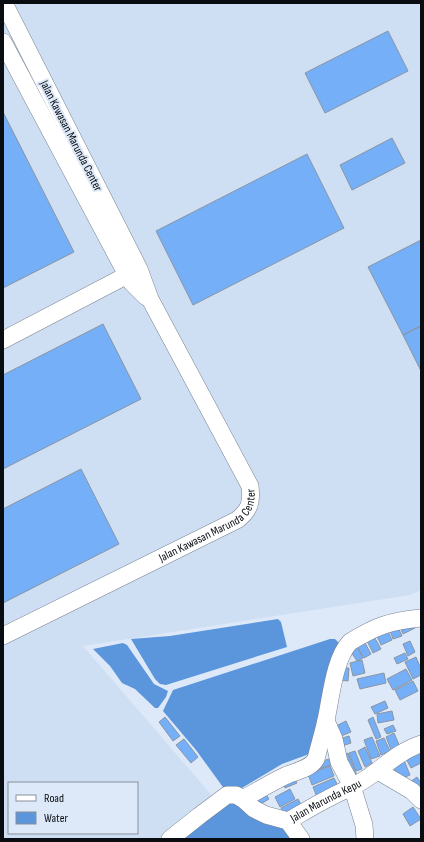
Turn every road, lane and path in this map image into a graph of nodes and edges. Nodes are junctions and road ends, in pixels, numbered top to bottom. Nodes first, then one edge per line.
1 (4, 3) edge
2 (3, 42) edge
3 (133, 272) junction
4 (3, 340) edge
5 (421, 618) edge
6 (3, 636) edge
7 (326, 721) junction
8 (421, 744) edge
9 (378, 771) junction
10 (352, 786) junction
11 (243, 799) junction
12 (421, 800) edge
13 (288, 821) junction
14 (170, 839) edge
15 (301, 839) edge
16 (365, 839) edge

1 - 3 street, Jalan Kawasan Marunda Center
2 - 3 street, Jalan Kawasan Marunda Center
3 - 4 street
3 - 6 street, Jalan Kawasan Marunda Center
5 - 7 street
7 - 10 street
7 - 11 street
8 - 9 street, Jalan Marunda Kepu
9 - 10 street, Jalan Marunda Kepu
9 - 12 street
10 - 13 street, Jalan Marunda Kepu
10 - 16 street
11 - 13 street, Jalan Marunda Kepu
11 - 14 street
13 - 15 street

